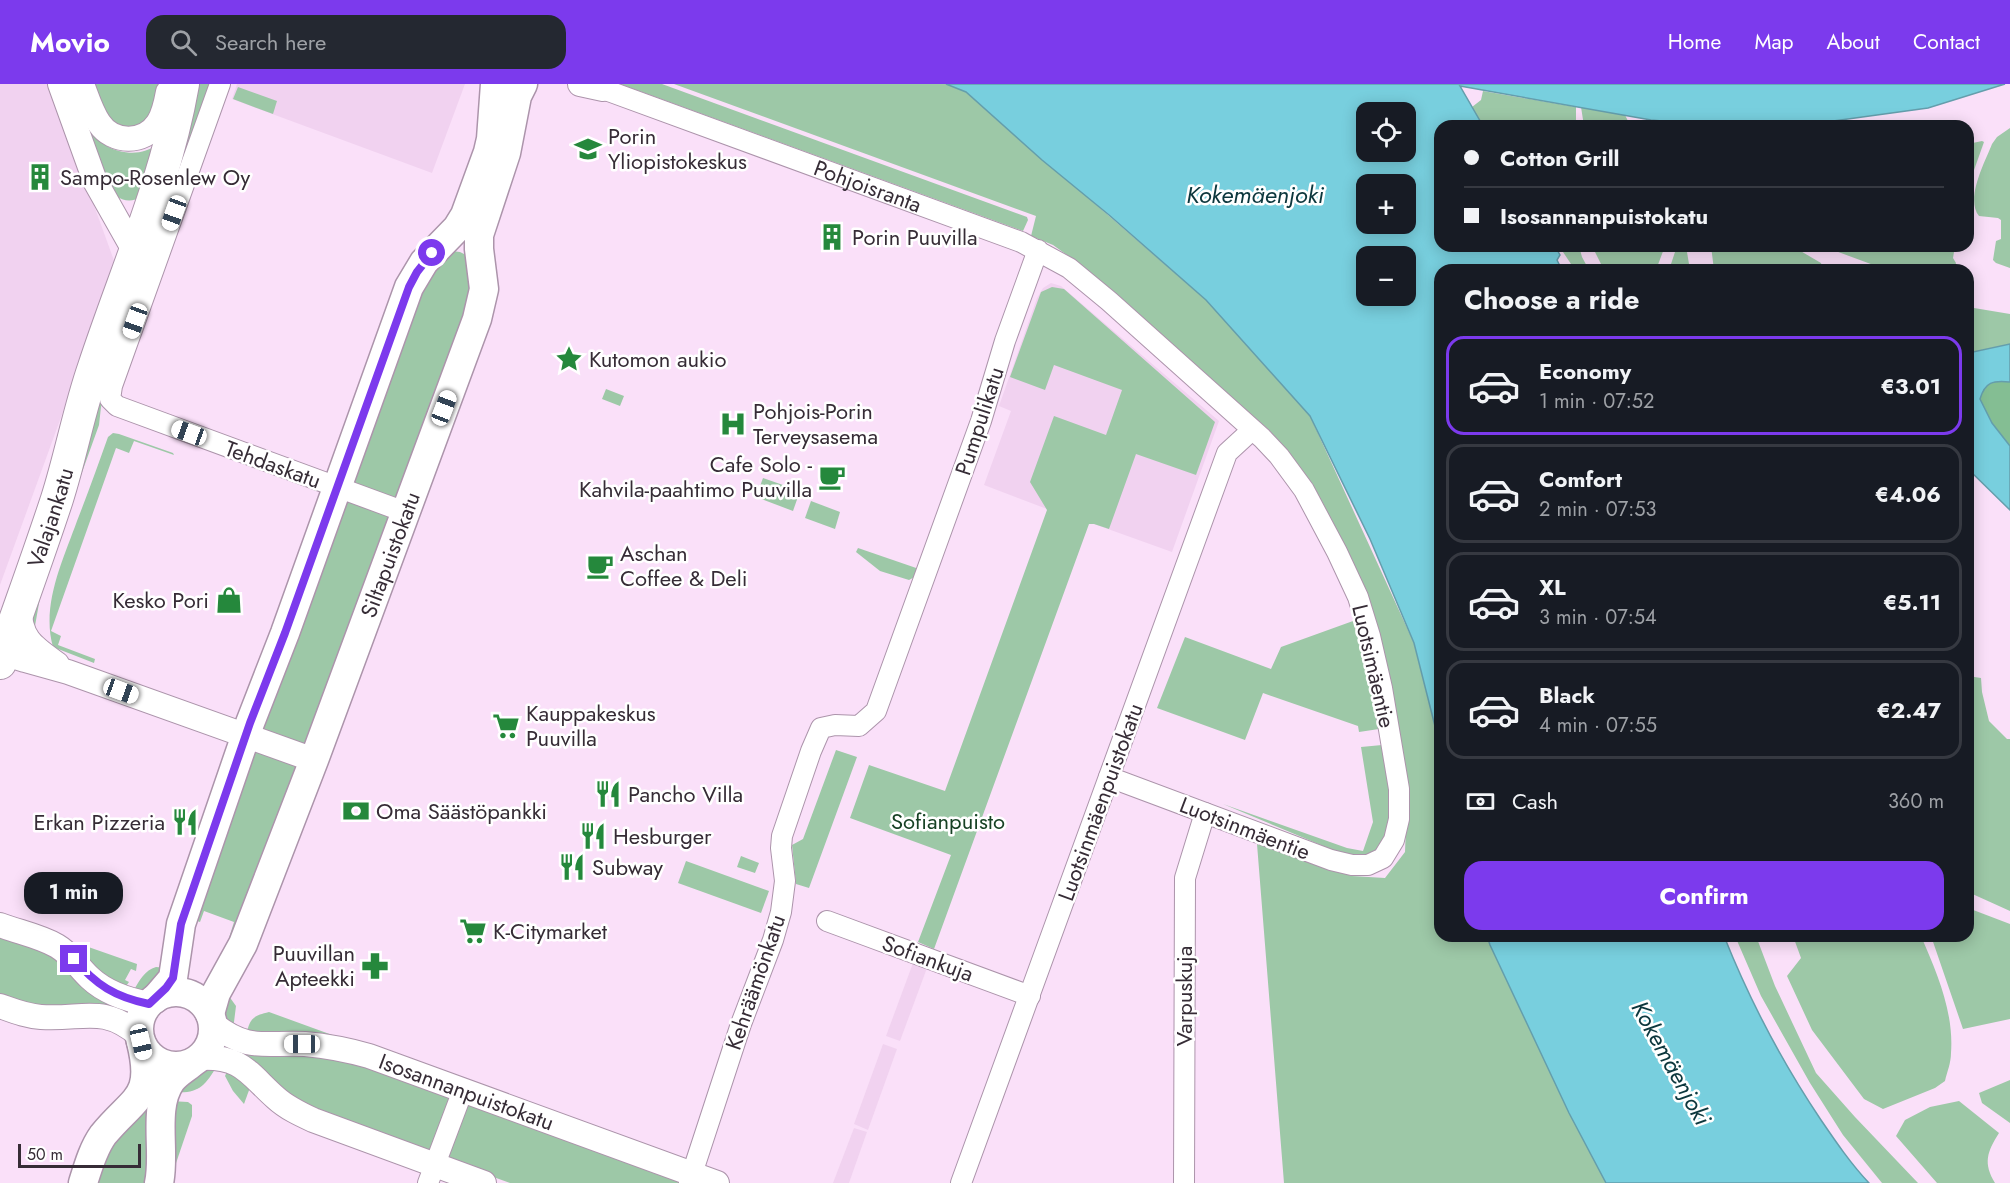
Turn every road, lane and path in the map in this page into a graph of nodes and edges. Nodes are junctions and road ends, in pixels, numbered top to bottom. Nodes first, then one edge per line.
1 (60, 84) edge
2 (82, 84) edge
3 (170, 84) edge
4 (183, 84) edge
5 (220, 84) edge
6 (495, 84) edge
7 (523, 84) edge
8 (579, 84) edge
9 (600, 86) edge
10 (152, 204) junction
11 (114, 212) junction
12 (439, 247) junction
13 (1038, 250) junction
14 (135, 252) junction
15 (480, 261) junction
16 (1252, 429) junction
17 (337, 487) junction
18 (405, 512) junction
19 (920, 592) joint
20 (9, 607) edge
21 (1, 654) edge
22 (68, 672) junction
23 (246, 735) junction
24 (314, 760) junction
25 (1108, 777) junction
26 (1205, 813) junction
27 (1383, 858) joint
28 (827, 921) dead end
29 (0, 925) edge
30 (1030, 996) junction
31 (152, 1001) junction
32 (0, 1006) edge
33 (211, 1019) junction
34 (140, 1039) junction
35 (196, 1060) junction
36 (463, 1090) junction
37 (432, 1174) edge
38 (690, 1178) edge
39 (83, 1183) edge
40 (159, 1183) edge
41 (484, 1183) edge
42 (717, 1183) edge
43 (961, 1183) edge
44 (1184, 1183) edge

1 - 11 street
2 - 3 street
4 - 10 main road, Valajankatu
5 - 17 street, Tehdaskatu
6 - 12 main road
7 - 15 main road, Siltapuistokatu
8 - 9 street, Pohjoisranta
9 - 13 street, Pohjoisranta
10 - 11 street
10 - 14 main road, Valajankatu
11 - 14 street
12 - 15 main road
12 - 17 main road
13 - 16 street, Pohjoisranta
13 - 19 street, Pumpulikatu
14 - 20 main road, Valajankatu
15 - 18 main road, Siltapuistokatu
16 - 25 street, Luotsinmäenpuistokatu
16 - 27 street, Luotsimäentie
17 - 18 street, Tehdaskatu
17 - 23 main road
18 - 24 main road, Siltapuistokatu
19 - 38 street, Kehräämönkatu
20 - 21 main road, Valajankatu
20 - 22 street
21 - 22 street
22 - 23 street
23 - 24 street
23 - 31 main road
24 - 33 main road, Siltapuistokatu
25 - 26 street, Luotsinmäentie
25 - 30 street, Luotsinmäenpuistokatu
26 - 27 street, Luotsinmäentie
26 - 44 street, Varpuskuja
28 - 30 street, Sofiankuja
29 - 31 street
30 - 43 street, Luotsinmäenpuistokatu
31 - 33 main road
31 - 34 main road
32 - 34 street
33 - 35 main road
33 - 36 street, Isosannanpuistokatu
34 - 35 main road
34 - 39 main road
35 - 37 street
35 - 40 main road
36 - 37 street
36 - 38 street, Isosannanpuistokatu
37 - 41 street
38 - 42 street, Isosannanpuistokatu

